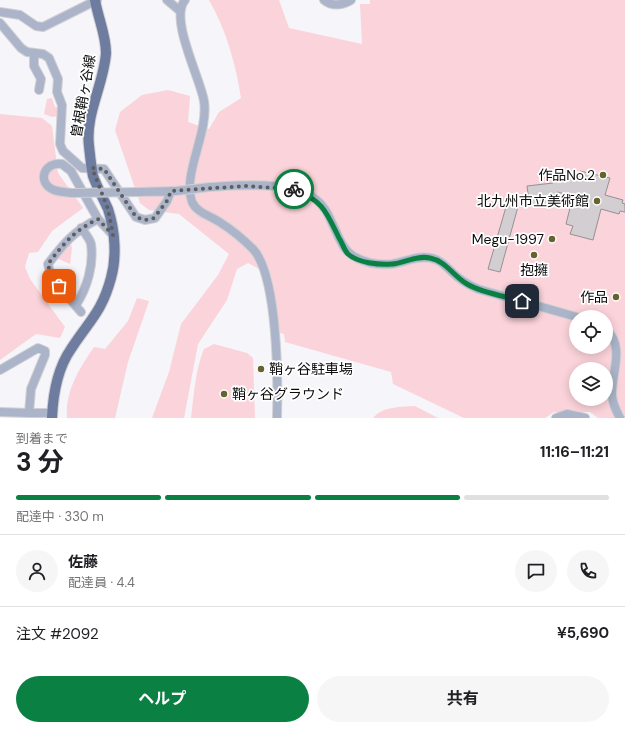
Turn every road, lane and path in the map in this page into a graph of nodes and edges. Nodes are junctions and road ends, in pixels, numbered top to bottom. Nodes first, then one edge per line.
1 (96, 0) edge
2 (167, 0) edge
3 (185, 0) edge
4 (324, 0) edge
5 (351, 0) edge
6 (180, 11) junction
7 (0, 12) edge
8 (0, 23) edge
9 (3, 31) edge
10 (34, 53) junction
11 (39, 90) dead end
12 (94, 168) junction
13 (174, 191) junction
14 (98, 219) junction
15 (81, 228) junction
16 (113, 235) junction
17 (569, 315) edge
18 (613, 337) edge
19 (0, 370) edge
20 (0, 412) edge
21 (29, 413) junction
22 (54, 416) edge
23 (277, 418) edge
24 (556, 418) edge
25 (585, 418) edge
26 (620, 418) edge

1 - 7 street
1 - 12 main road, 曽根鞘ヶ谷線
2 - 6 street
3 - 6 street
4 - 5 street
6 - 23 street
8 - 9 street
9 - 10 street
10 - 11 street
10 - 12 street
12 - 13 street
12 - 16 main road, 曽根鞘ヶ谷線
12 - 22 main road, 曽根鞘ヶ谷線
13 - 14 street, bridge
13 - 17 street, bridge
14 - 15 street
14 - 16 street
15 - 15 street
16 - 22 main road, 曽根鞘ヶ谷線
18 - 26 street
19 - 21 street
20 - 21 street
21 - 22 street
24 - 25 street

